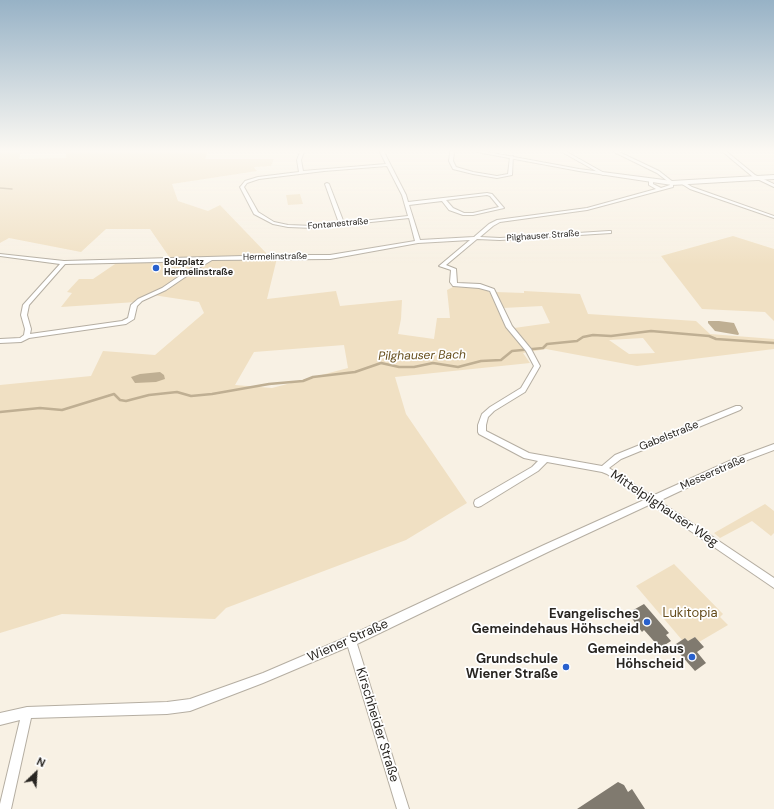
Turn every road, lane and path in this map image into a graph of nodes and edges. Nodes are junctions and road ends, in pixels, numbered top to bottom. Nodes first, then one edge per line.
1 (243, 190) edge
2 (329, 190) edge
3 (401, 190) edge
4 (660, 190) edge
5 (696, 190) edge
6 (443, 199) junction
7 (406, 204) junction
8 (410, 217) junction
9 (774, 217) edge
10 (342, 224) junction
11 (610, 232) dead end
12 (477, 238) junction
13 (418, 242) junction
14 (0, 255) edge
15 (212, 259) junction
16 (64, 263) junction
17 (27, 336) junction
18 (0, 340) edge
19 (738, 408) dead end
20 (774, 447) edge
21 (545, 459) junction
22 (603, 469) junction
23 (652, 500) junction
24 (478, 503) dead end
25 (774, 583) edge
26 (350, 641) junction
27 (26, 713) junction
28 (0, 719) edge
29 (5, 809) edge
30 (404, 809) edge

1 - 10 street, Fontanestraße
2 - 10 street
3 - 7 street
4 - 12 street
5 - 9 street
6 - 6 street
6 - 7 street
7 - 8 street
8 - 10 street, Fontanestraße
8 - 13 street
11 - 12 street, Pilghauser Straße
12 - 13 street, Hermelinstraße
12 - 21 street, Mittelpilghauser Weg
13 - 15 street, Hermelinstraße
14 - 16 street, Hermelinstraße
15 - 16 street, Hermelinstraße
15 - 17 street
16 - 17 street
17 - 18 street
19 - 22 street, Gabelstraße
20 - 23 street, Messerstraße
21 - 22 street, Mittelpilghauser Weg
21 - 24 street
22 - 23 street, Mittelpilghauser Weg
23 - 25 street, Mittelpilghauser Weg
23 - 26 street, Wiener Straße
26 - 27 street, Wiener Straße
26 - 30 street, Kirschheider Straße
27 - 28 street, Wiener Straße
27 - 29 street

